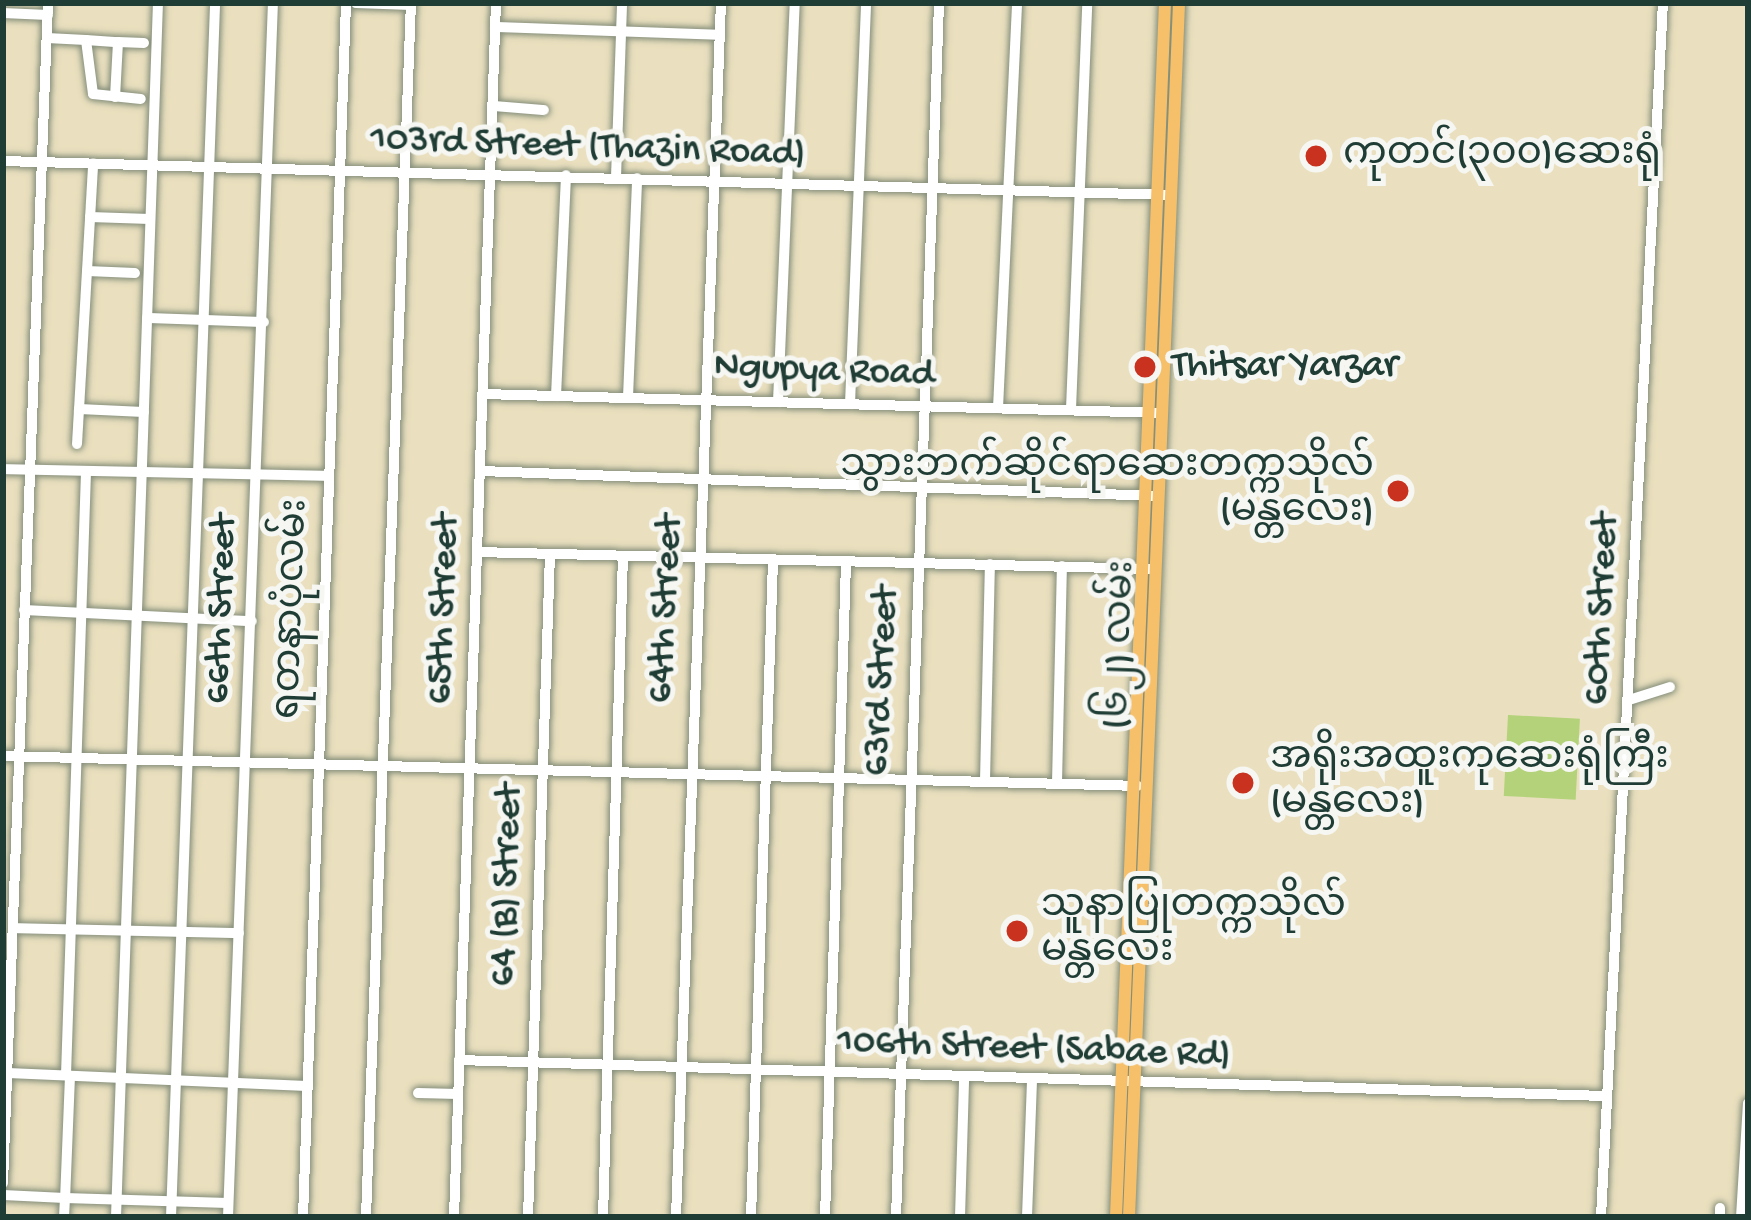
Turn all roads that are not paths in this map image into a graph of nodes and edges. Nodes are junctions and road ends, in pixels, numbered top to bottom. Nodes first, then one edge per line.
1 (158, 3) edge
2 (215, 3) edge
3 (273, 3) edge
4 (346, 3) edge
5 (360, 3) edge
6 (496, 3) edge
7 (622, 3) edge
8 (721, 3) edge
9 (795, 3) edge
10 (866, 3) edge
11 (939, 3) edge
12 (1017, 3) edge
13 (1087, 3) edge
14 (1165, 3) edge
15 (1179, 3) edge
16 (1663, 3) edge
17 (411, 4) edge
18 (48, 9) edge
19 (3, 13) edge
20 (496, 28) junction
21 (621, 31) junction
22 (720, 35) junction
23 (47, 38) junction
24 (86, 40) junction
25 (118, 42) junction
26 (144, 43) dead end
27 (115, 97) junction
28 (142, 99) dead end
29 (493, 106) junction
30 (544, 110) dead end
31 (3, 161) edge
32 (41, 163) junction
33 (93, 164) junction
34 (152, 165) junction
35 (208, 166) junction
36 (267, 168) junction
37 (340, 171) junction
38 (404, 172) junction
39 (489, 175) junction
40 (566, 176) junction
41 (616, 177) junction
42 (637, 178) junction
43 (715, 181) junction
44 (788, 184) junction
45 (857, 186) junction
46 (932, 189) junction
47 (1007, 191) junction
48 (1081, 193) junction
49 (1164, 195) junction
50 (89, 217) junction
51 (150, 219) junction
52 (87, 271) junction
53 (135, 273) dead end
54 (147, 318) junction
55 (201, 320) junction
56 (264, 322) junction
57 (483, 394) junction
58 (556, 396) junction
59 (628, 397) junction
60 (706, 398) junction
61 (778, 402) junction
62 (850, 404) junction
63 (924, 405) junction
64 (998, 408) junction
65 (79, 410) junction
66 (1071, 410) junction
67 (144, 412) junction
68 (1155, 413) junction
69 (76, 444) dead end
70 (3, 469) edge
71 (29, 470) junction
72 (86, 471) junction
73 (481, 471) junction
74 (142, 472) junction
75 (195, 473) junction
76 (258, 474) junction
77 (329, 476) junction
78 (704, 478) junction
79 (921, 486) junction
80 (1151, 495) junction
81 (477, 552) junction
82 (550, 554) junction
83 (623, 556) junction
84 (699, 560) junction
85 (773, 562) junction
86 (846, 563) junction
87 (918, 564) junction
88 (990, 564) junction
89 (1062, 566) junction
90 (1148, 569) junction
91 (24, 610) junction
92 (80, 613) junction
93 (136, 616) junction
94 (190, 618) junction
95 (252, 621) junction
96 (1670, 687) dead end
97 (1629, 700) junction
98 (3, 756) edge
99 (19, 757) junction
100 (75, 758) junction
101 (130, 759) junction
102 (185, 761) junction
103 (247, 762) junction
104 (319, 764) junction
105 (382, 766) junction
106 (468, 768) junction
107 (542, 770) junction
108 (617, 772) junction
109 (690, 774) junction
110 (766, 778) junction
111 (838, 779) junction
112 (909, 780) junction
113 (985, 781) junction
114 (1057, 783) junction
115 (1141, 786) junction
116 (13, 928) junction
117 (69, 928) junction
118 (124, 930) junction
119 (182, 932) junction
120 (239, 933) junction
121 (459, 1060) junction
122 (534, 1064) junction
123 (608, 1065) junction
124 (682, 1068) junction
125 (754, 1071) junction
126 (8, 1073) junction
127 (831, 1074) junction
128 (68, 1076) junction
129 (120, 1078) junction
130 (899, 1078) junction
131 (177, 1080) junction
132 (964, 1080) junction
133 (234, 1082) junction
134 (1031, 1083) junction
135 (307, 1085) junction
136 (1128, 1085) junction
137 (418, 1093) dead end
138 (458, 1094) junction
139 (1607, 1096) junction
140 (1748, 1102) edge
141 (4, 1137) edge
142 (3, 1183) edge
143 (3, 1195) edge
144 (65, 1198) junction
145 (117, 1202) junction
146 (171, 1202) junction
147 (228, 1210) edge
148 (64, 1217) edge
149 (116, 1217) edge
150 (171, 1217) edge
151 (302, 1217) edge
152 (366, 1217) edge
153 (454, 1217) edge
154 (528, 1217) edge
155 (603, 1217) edge
156 (676, 1217) edge
157 (751, 1217) edge
158 (825, 1217) edge
159 (896, 1217) edge
160 (960, 1217) edge
161 (1027, 1217) edge
162 (1116, 1217) edge
163 (1129, 1217) edge
164 (1600, 1217) edge
165 (1741, 1217) edge

1 - 34 street
2 - 35 street
3 - 36 street, 66th Street
4 - 37 street, ရတနာပုံလမ်း
5 - 17 street
6 - 20 street, 65th Street
7 - 21 street
8 - 22 street, 64th Street
9 - 44 street
10 - 45 street
11 - 46 street, 63rd Street
12 - 47 street
13 - 48 street
14 - 49 main road, (၆၂) လမ်း
15 - 49 main road, (၆၂) လမ်း
16 - 97 street, 60th Street
17 - 38 street
18 - 19 street
18 - 23 street
20 - 21 street
20 - 29 street, 65th Street
21 - 22 street
21 - 41 street
22 - 43 street, 64th Street
23 - 24 street
23 - 32 street
24 - 25 street
24 - 27 street
25 - 26 street
25 - 27 street
27 - 28 street
29 - 30 street
29 - 39 street, 65th Street
31 - 32 street, 103rd Street (Thazin Road)
32 - 33 street, 103rd Street (Thazin Road)
32 - 71 street
33 - 34 street, 103rd Street (Thazin Road)
33 - 50 street
34 - 35 street, 103rd Street (Thazin Road)
34 - 51 street
35 - 36 street, 103rd Street (Thazin Road)
35 - 55 street
36 - 37 street, 103rd Street (Thazin Road)
36 - 56 street, 66th Street
37 - 38 street, 103rd Street (Thazin Road)
37 - 77 street, ရတနာပုံလမ်း
38 - 39 street, 103rd Street (Thazin Road)
38 - 105 street
39 - 40 street, 103rd Street (Thazin Road)
39 - 57 street, 65th Street
40 - 41 street, 103rd Street (Thazin Road)
40 - 58 street
41 - 42 street, 103rd Street (Thazin Road)
42 - 43 street, 103rd Street (Thazin Road)
42 - 59 street
43 - 44 street, 103rd Street (Thazin Road)
43 - 60 street, 64th Street
44 - 45 street, 103rd Street (Thazin Road)
44 - 61 street
45 - 46 street, 103rd Street (Thazin Road)
45 - 62 street
46 - 47 street, 103rd Street (Thazin Road)
46 - 63 street, 63rd Street
47 - 48 street, 103rd Street (Thazin Road)
47 - 64 street
48 - 49 street, 103rd Street (Thazin Road)
48 - 66 street
49 - 68 main road, (၆၂) လမ်း
50 - 51 street
50 - 52 street
51 - 54 street
52 - 53 street
52 - 65 street
54 - 55 street
54 - 67 street
55 - 56 street
55 - 75 street
56 - 76 street, 66th Street
57 - 58 street, Ngupya Road
57 - 73 street, 65th Street
58 - 59 street, Ngupya Road
59 - 60 street, Ngupya Road
60 - 61 street, Ngupya Road
60 - 78 street, 64th Street
61 - 62 street, Ngupya Road
62 - 63 street, Ngupya Road
63 - 64 street, Ngupya Road
63 - 79 street, 63rd Street
64 - 66 street, Ngupya Road
65 - 67 street
65 - 69 street
66 - 68 street, Ngupya Road
67 - 74 street
68 - 80 main road, (၆၂) လမ်း
70 - 71 street
71 - 72 street
71 - 91 street
72 - 74 street
72 - 92 street
73 - 78 street
73 - 81 street, 65th Street
74 - 75 street
74 - 93 street
75 - 76 street
75 - 94 street
76 - 77 street
76 - 95 street, 66th Street
77 - 104 street, ရတနာပုံလမ်း
78 - 79 street
78 - 84 street, 64th Street
79 - 80 street
79 - 87 street, 63rd Street
80 - 90 main road, (၆၂) လမ်း
81 - 82 street
81 - 106 street, 65th Street
82 - 83 street
82 - 107 street, 64 (B) Street
83 - 84 street
83 - 108 street
84 - 85 street
84 - 109 street, 64th Street
85 - 86 street
85 - 110 street
86 - 87 street
86 - 111 street
87 - 88 street
87 - 112 street, 63rd Street
88 - 89 street
88 - 113 street
89 - 90 street
89 - 114 street
90 - 115 main road, (၆၂) လမ်း
91 - 92 street
91 - 99 street
92 - 93 street
92 - 100 street
93 - 94 street
93 - 101 street
94 - 95 street
94 - 102 street
95 - 103 street, 66th Street
96 - 97 street
97 - 139 street, 60th Street
98 - 99 street
99 - 100 street
99 - 116 street
100 - 101 street
100 - 117 street
101 - 102 street
101 - 118 street
102 - 103 street
102 - 119 street
103 - 104 street
103 - 120 street, 66th Street
104 - 105 street
104 - 135 street, ရတနာပုံလမ်း
105 - 106 street
105 - 152 street
106 - 107 street
106 - 121 street, 65th Street
107 - 108 street
107 - 122 street, 64 (B) Street
108 - 109 street
108 - 123 street
109 - 110 street
109 - 124 street, 64th Street
110 - 111 street
110 - 125 street
111 - 112 street
111 - 127 street
112 - 113 street
112 - 130 street, 63rd Street
113 - 114 street
114 - 115 street
115 - 136 main road, (၆၂) လမ်း
116 - 117 street
116 - 126 street
117 - 118 street
117 - 128 street
118 - 119 street
118 - 129 street
119 - 120 street
119 - 131 street
120 - 133 street, 66th Street
121 - 122 street, 106th Street (Sabae Rd)
121 - 138 street, 65th Street
122 - 123 street, 106th Street (Sabae Rd)
122 - 154 street, 64 (B) Street
123 - 124 street, 106th Street (Sabae Rd)
123 - 155 street
124 - 125 street, 106th Street (Sabae Rd)
124 - 156 street, 64th Street
125 - 127 street, 106th Street (Sabae Rd)
125 - 157 street
126 - 128 street
126 - 141 street
127 - 130 street, 106th Street (Sabae Rd)
127 - 158 street
128 - 129 street
128 - 144 street
129 - 131 street
129 - 145 street
130 - 132 street, 106th Street (Sabae Rd)
130 - 159 street, 63rd Street
131 - 133 street
131 - 146 street
132 - 134 street, 106th Street (Sabae Rd)
132 - 160 street
133 - 135 street
133 - 147 street, 66th Street
134 - 136 street, 106th Street (Sabae Rd)
134 - 161 street
135 - 151 street, ရတနာပုံလမ်း
136 - 139 street, 106th Street (Sabae Rd)
136 - 162 main road, (၆၂) လမ်း
136 - 163 main road, (၆၂) လမ်း
137 - 138 street
138 - 153 street, 65th Street
139 - 164 street, 60th Street
140 - 165 street
141 - 142 street
143 - 144 street
144 - 145 street
144 - 148 street
145 - 146 street
145 - 149 street
146 - 147 street
146 - 150 street

